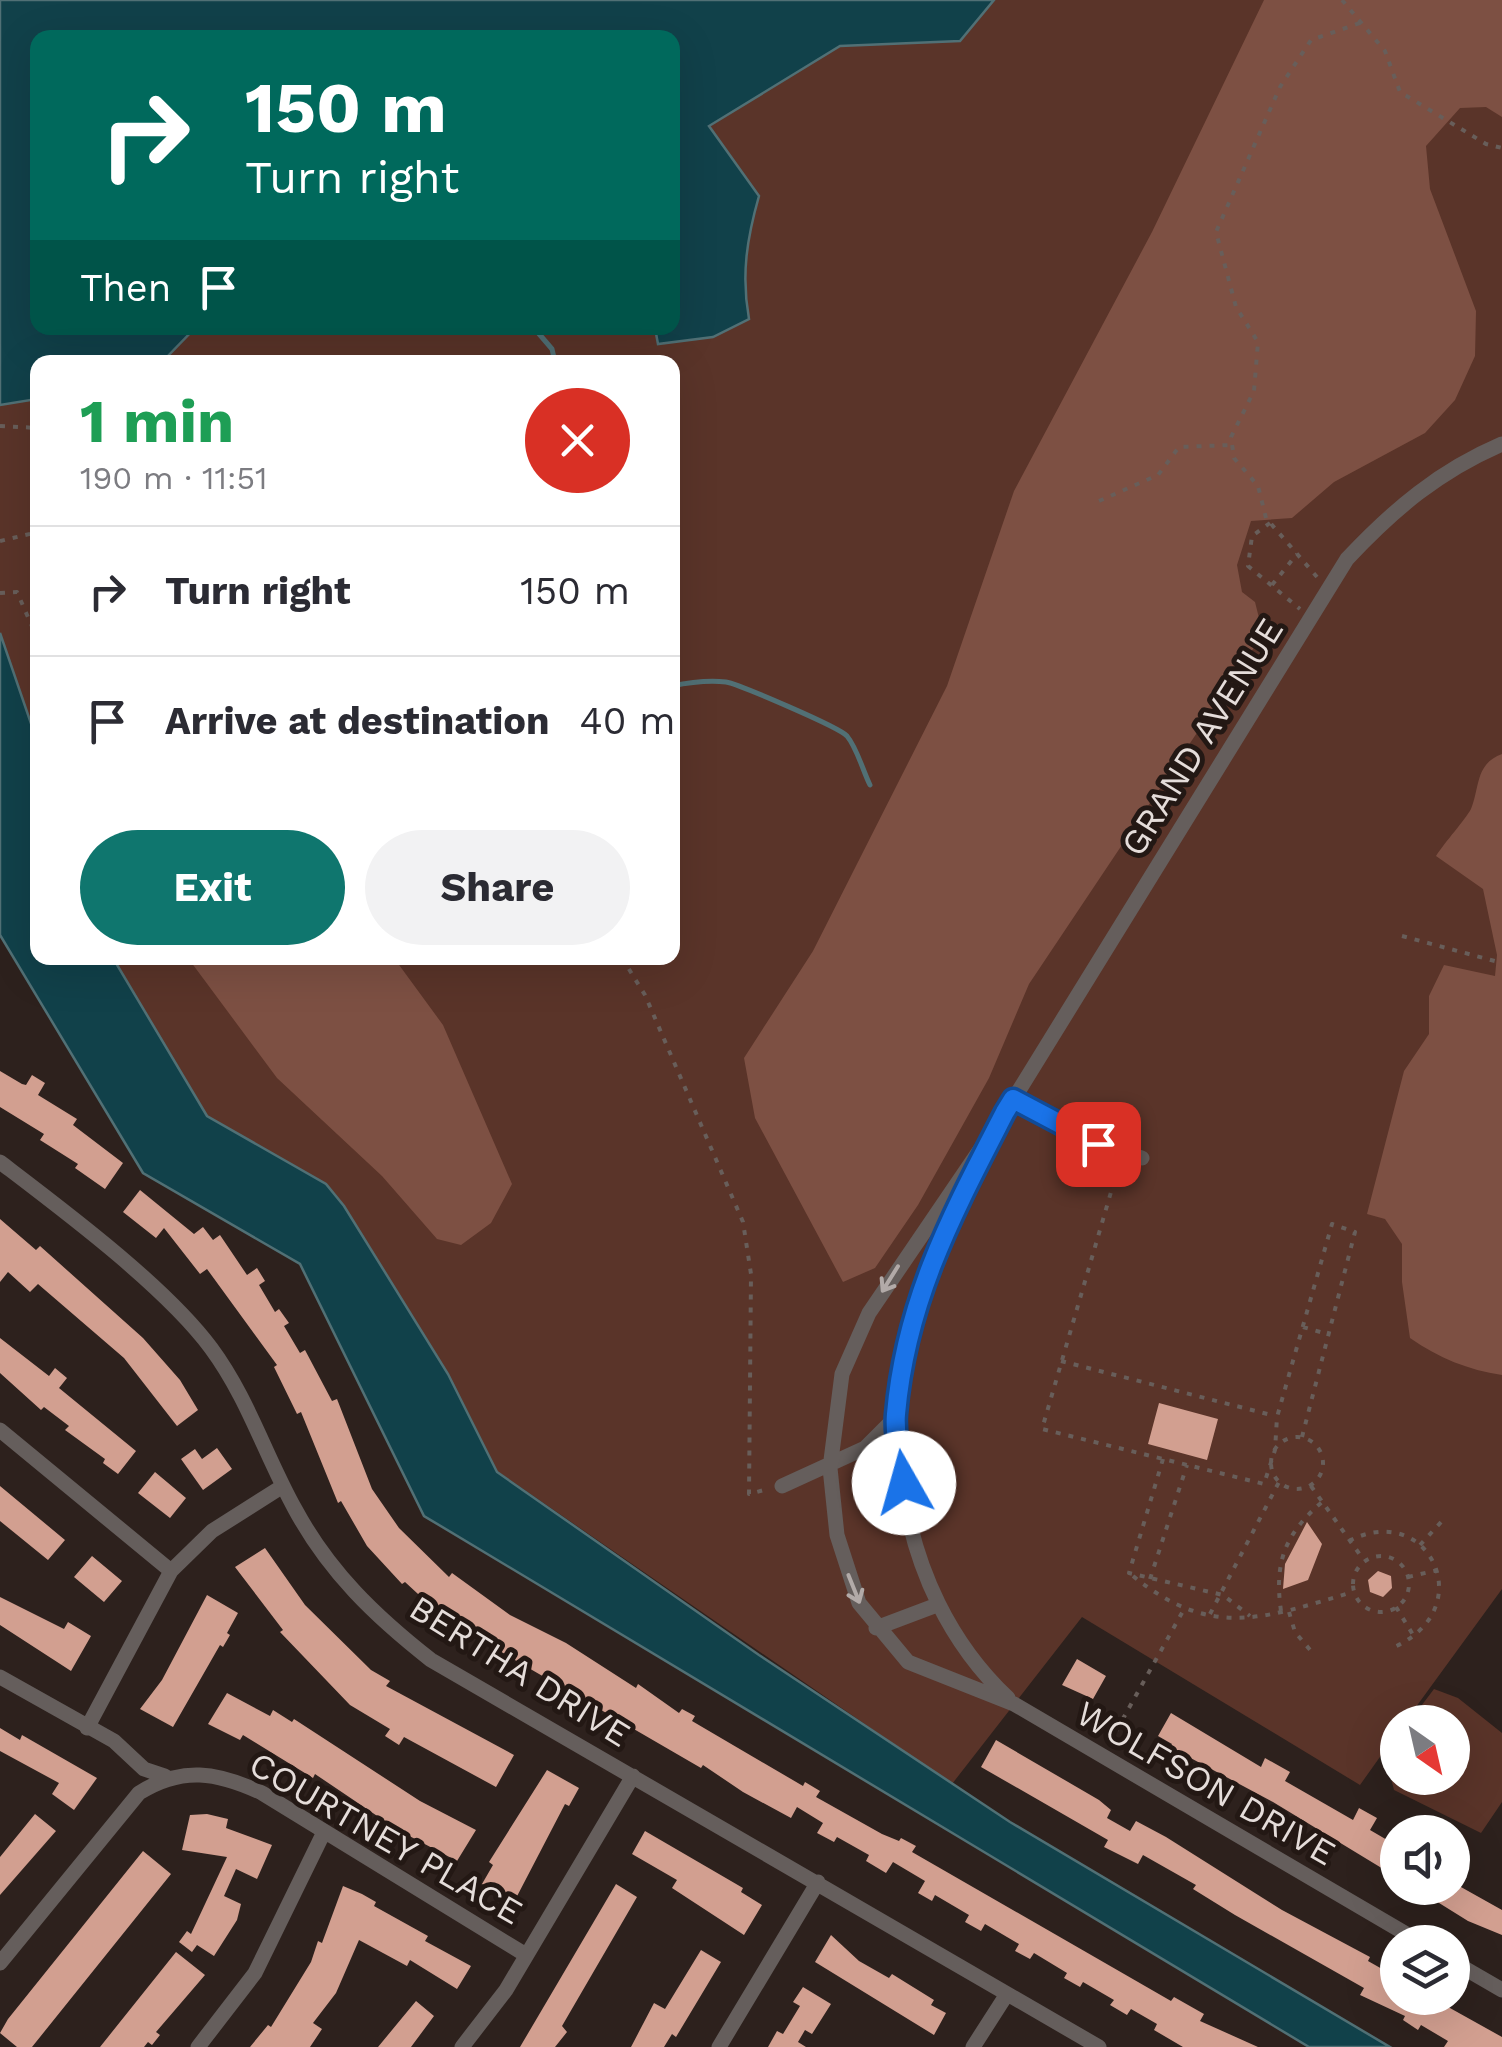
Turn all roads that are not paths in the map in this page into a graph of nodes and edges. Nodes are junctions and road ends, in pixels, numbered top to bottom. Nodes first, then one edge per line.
1 (1502, 444) edge
2 (1009, 1106) junction
3 (1142, 1158) dead end
4 (0, 1162) edge
5 (895, 1418) junction
6 (0, 1430) edge
7 (830, 1468) junction
8 (283, 1486) junction
9 (782, 1486) road end
10 (171, 1571) junction
11 (937, 1605) junction
12 (876, 1628) junction
13 (0, 1677) edge
14 (1014, 1704) junction
15 (87, 1728) junction
16 (165, 1776) junction
17 (633, 1776) junction
18 (324, 1832) junction
19 (818, 1882) junction
20 (1390, 1925) edge
21 (526, 1954) junction
22 (2, 1956) edge
23 (1470, 1972) edge
24 (1502, 1990) edge
25 (1007, 1994) junction
26 (198, 2047) edge
27 (462, 2047) edge
28 (719, 2047) edge
29 (974, 2047) edge
30 (1099, 2047) edge

1 - 2 street, GRAND AVENUE
2 - 3 street
2 - 5 street, WOLFSON DRIVE
2 -> 7 street, WOLFSON DRIVE
4 - 8 street, BERTHA DRIVE
5 - 7 street
5 - 11 street, WOLFSON DRIVE
6 - 10 street
7 - 9 street
7 -> 12 street, WOLFSON DRIVE
8 - 10 street
8 - 17 street, BERTHA DRIVE
10 - 15 street
11 - 12 street
11 - 14 street, WOLFSON DRIVE
12 - 14 street, WOLFSON DRIVE
13 - 15 street
14 - 20 street, WOLFSON DRIVE
15 - 16 street
16 - 18 street, COURTNEY PLACE
16 - 22 street
17 - 19 street, BERTHA DRIVE
17 - 21 street
18 - 21 street, COURTNEY PLACE
18 - 26 street
19 - 25 street, BERTHA DRIVE
19 - 28 street
21 - 27 street
23 - 24 street
25 - 29 street
25 - 30 street, BERTHA DRIVE

